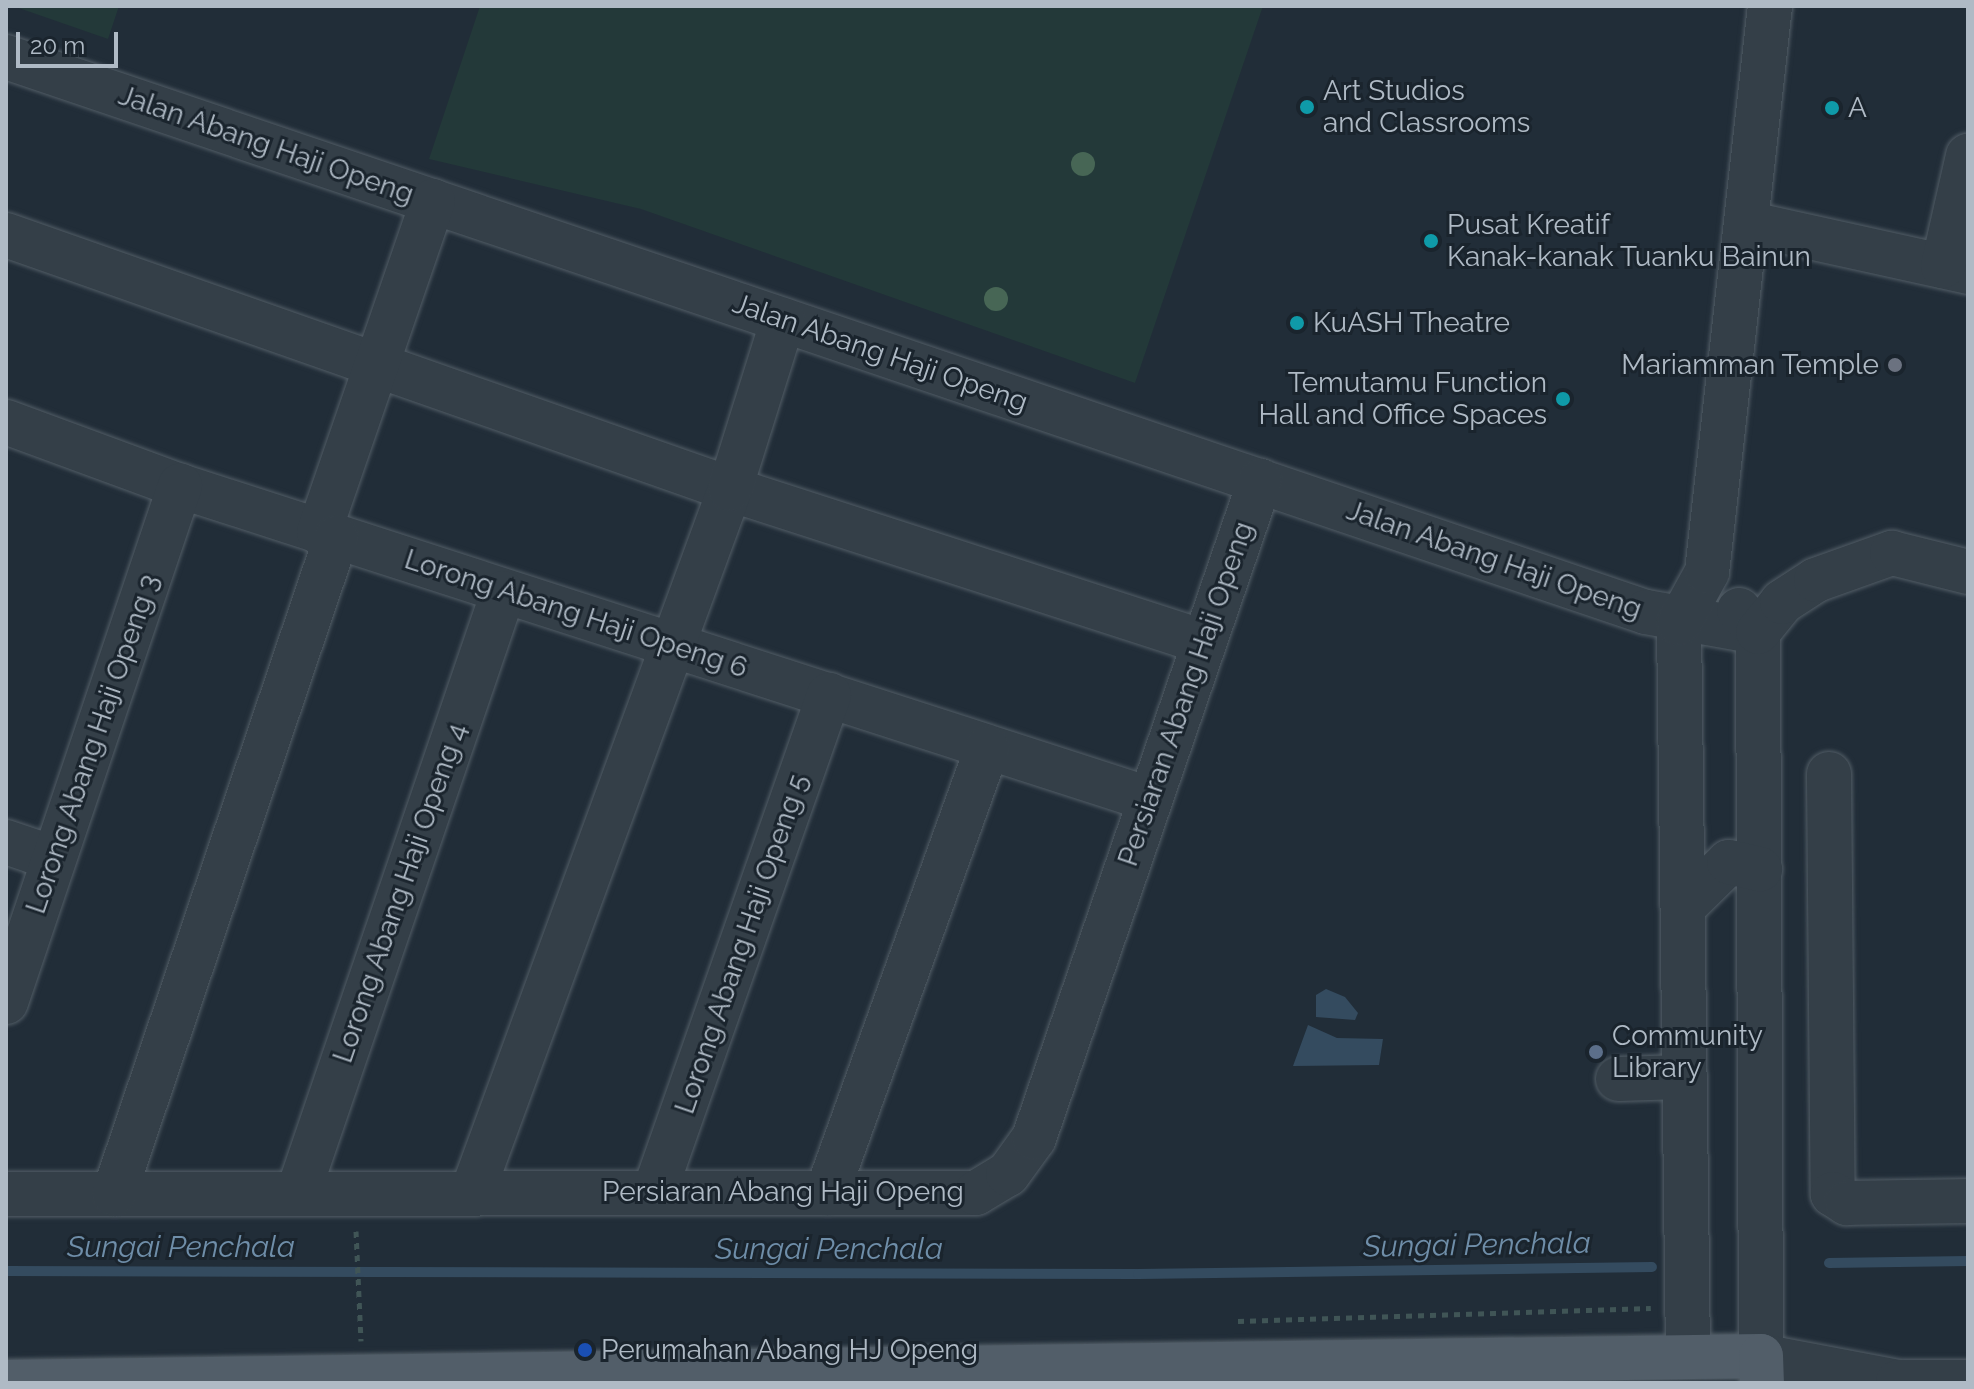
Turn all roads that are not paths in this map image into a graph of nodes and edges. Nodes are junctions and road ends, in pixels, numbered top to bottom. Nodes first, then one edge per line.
1 (1770, 6) edge
2 (6, 57) edge
3 (1968, 156) edge
4 (433, 201) junction
5 (1746, 223) junction
6 (6, 235) edge
7 (1956, 269) edge
8 (783, 320) junction
9 (375, 367) junction
10 (9, 431) edge
11 (1260, 481) junction
12 (180, 486) junction
13 (730, 489) junction
14 (327, 535) junction
15 (1707, 572) junction
16 (1968, 572) edge
17 (503, 593) junction
18 (1679, 623) junction
19 (1758, 632) junction
20 (1204, 642) junction
21 (670, 644) junction
22 (829, 695) junction
23 (987, 748) junction
24 (1829, 774) dead end
25 (1149, 799) junction
26 (6, 842) edge
27 (53, 858) junction
28 (1760, 869) junction
29 (1683, 907) junction
30 (6, 1002) edge
31 (1683, 1077) junction
32 (1618, 1079) dead end
33 (1830, 1173) junction
34 (1760, 1175) junction
35 (298, 1193) junction
36 (472, 1193) junction
37 (654, 1193) junction
38 (827, 1193) junction
39 (6, 1194) edge
40 (114, 1194) junction
41 (1968, 1201) edge
42 (1688, 1370) edge
43 (1761, 1370) edge
44 (6, 1382) edge
45 (208, 1382) edge
46 (1895, 1382) edge
47 (1968, 1382) edge

1 - 5 street
2 - 4 street, Jalan Abang Haji Openg
3 - 7 street
4 - 8 street, Jalan Abang Haji Openg
4 - 9 street
5 - 7 street
5 - 15 street
6 - 9 street
8 - 11 street, Jalan Abang Haji Openg
8 - 13 street
9 - 13 street
9 - 14 street
10 - 12 street, Lorong Abang Haji Openg 6
11 - 18 street, Jalan Abang Haji Openg
11 - 20 street, Persiaran Abang Haji Openg
12 - 14 street, Lorong Abang Haji Openg 6
12 - 27 street, Lorong Abang Haji Openg 3
13 - 20 street
13 - 21 street
14 - 17 street, Lorong Abang Haji Openg 6
14 - 40 street
15 - 18 street
15 - 19 street
16 - 19 street
17 - 21 street, Lorong Abang Haji Openg 6
17 - 35 street, Lorong Abang Haji Openg 4
18 - 19 street, Jalan Abang Haji Openg
18 - 29 street
19 - 28 street
20 - 25 street, Persiaran Abang Haji Openg
21 - 22 street, Lorong Abang Haji Openg 6
21 - 36 street
22 - 23 street, Lorong Abang Haji Openg 6
22 - 37 street, Lorong Abang Haji Openg 5
23 - 25 street, Lorong Abang Haji Openg 6
23 - 38 street
24 - 33 street
25 - 38 street, Persiaran Abang Haji Openg
26 - 27 street
27 - 30 street, Lorong Abang Haji Openg 3
28 - 29 street
28 - 34 street
29 - 31 street
31 - 32 street
31 - 42 street
33 - 34 street
33 - 41 street
34 - 43 street
35 - 36 street, Persiaran Abang Haji Openg
35 - 40 street, Persiaran Abang Haji Openg
36 - 37 street, Persiaran Abang Haji Openg
37 - 38 street, Persiaran Abang Haji Openg
39 - 40 street, Persiaran Abang Haji Openg
42 - 43 main road
42 - 45 main road
43 - 46 street
44 - 45 main road
46 - 47 street

